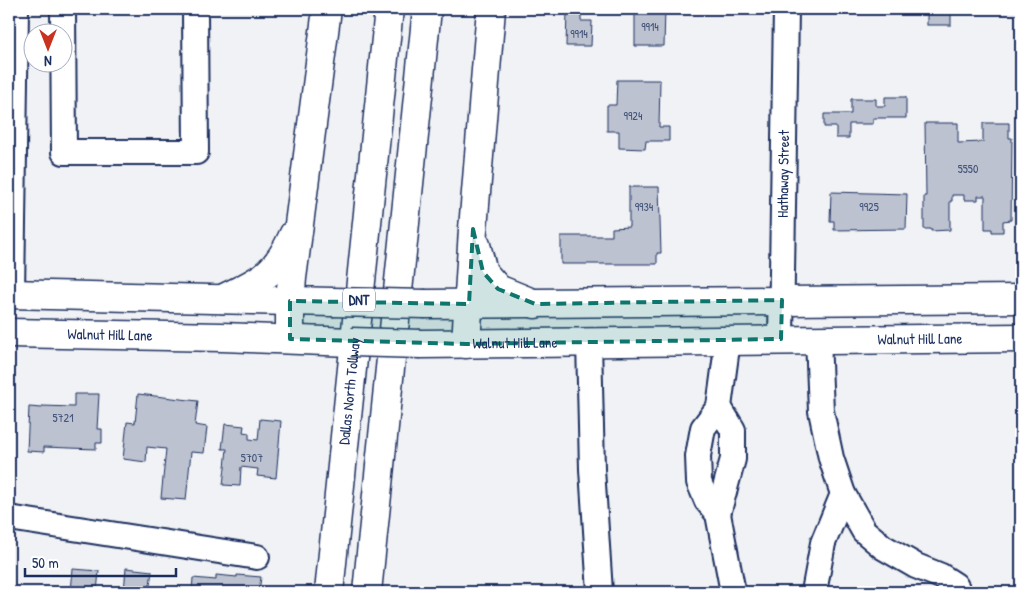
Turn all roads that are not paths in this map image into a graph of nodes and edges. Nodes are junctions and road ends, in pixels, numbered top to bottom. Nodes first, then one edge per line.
1 (16, 9) edge
2 (63, 9) edge
3 (195, 9) edge
4 (327, 9) edge
5 (389, 9) edge
6 (427, 9) edge
7 (491, 9) edge
8 (786, 9) edge
9 (299, 221) junction
10 (473, 229) junction
11 (10, 294) edge
12 (222, 299) junction
13 (1021, 299) edge
14 (782, 300) junction
15 (290, 301) junction
16 (469, 304) junction
17 (536, 304) junction
18 (10, 333) edge
19 (1021, 338) edge
20 (818, 339) junction
21 (290, 340) junction
22 (728, 340) junction
23 (781, 340) junction
24 (589, 342) junction
25 (466, 344) junction
26 (719, 407) junction
27 (843, 494) junction
28 (718, 514) junction
29 (9, 518) edge
30 (257, 557) dead end
31 (329, 592) edge
32 (367, 592) edge
33 (600, 592) edge
34 (733, 592) edge
35 (814, 592) edge
36 (959, 592) edge

1 - 11 street
2 - 3 street
4 - 9 main road
5 - 31 main road, Dallas North Tollway / DNT
6 - 32 main road, DNT
7 - 10 main road
8 - 14 street, Hathaway Street
9 - 12 main road
9 - 15 main road
10 - 16 main road
10 - 17 main road
11 - 12 main road
11 - 18 main road
12 - 15 main road
13 - 14 main road
14 - 17 main road
14 - 23 street, Hathaway Street
15 - 16 main road, bridge
15 - 21 main road
16 - 17 main road
16 - 25 main road
18 - 21 main road, Walnut Hill Lane
19 - 20 main road, Walnut Hill Lane
20 - 23 main road, Walnut Hill Lane
20 - 27 street
21 - 25 main road, Walnut Hill Lane, bridge
22 - 23 main road, Walnut Hill Lane
22 - 24 main road, Walnut Hill Lane
22 - 26 street
24 - 25 main road, Walnut Hill Lane
24 - 33 street
26 - 28 street
26 - 28 street
27 - 35 street
27 - 36 street
28 - 34 street
29 - 30 street

